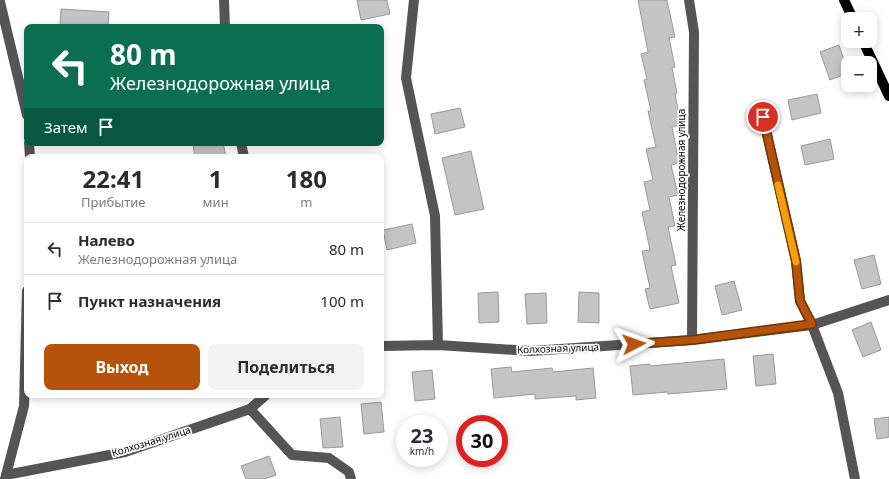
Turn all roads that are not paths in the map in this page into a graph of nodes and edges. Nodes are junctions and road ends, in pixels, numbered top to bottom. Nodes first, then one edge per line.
1 (224, 0) edge
2 (414, 0) edge
3 (689, 0) edge
4 (844, 0) edge
5 (0, 2) edge
6 (849, 12) edge
7 (225, 24) edge
8 (866, 48) edge
9 (889, 96) edge
10 (24, 102) edge
11 (763, 117) dead end
12 (889, 300) edge
13 (812, 324) junction
14 (692, 340) junction
15 (438, 345) junction
16 (384, 346) edge
17 (24, 398) edge
18 (263, 398) edge
19 (250, 409) junction
20 (6, 477) edge
21 (351, 479) edge
22 (855, 479) edge

1 - 7 street
2 - 15 street
3 - 14 street, Железнодорожная улица
4 - 6 main road
5 - 10 street
8 - 9 main road
11 - 13 street
12 - 13 street, Колхозная улица
13 - 14 street, Колхозная улица
13 - 22 street
14 - 15 street, Колхозная улица
15 - 16 street, Колхозная улица
17 - 20 street
18 - 19 street, Колхозная улица
19 - 20 street, Колхозная улица
19 - 21 street

